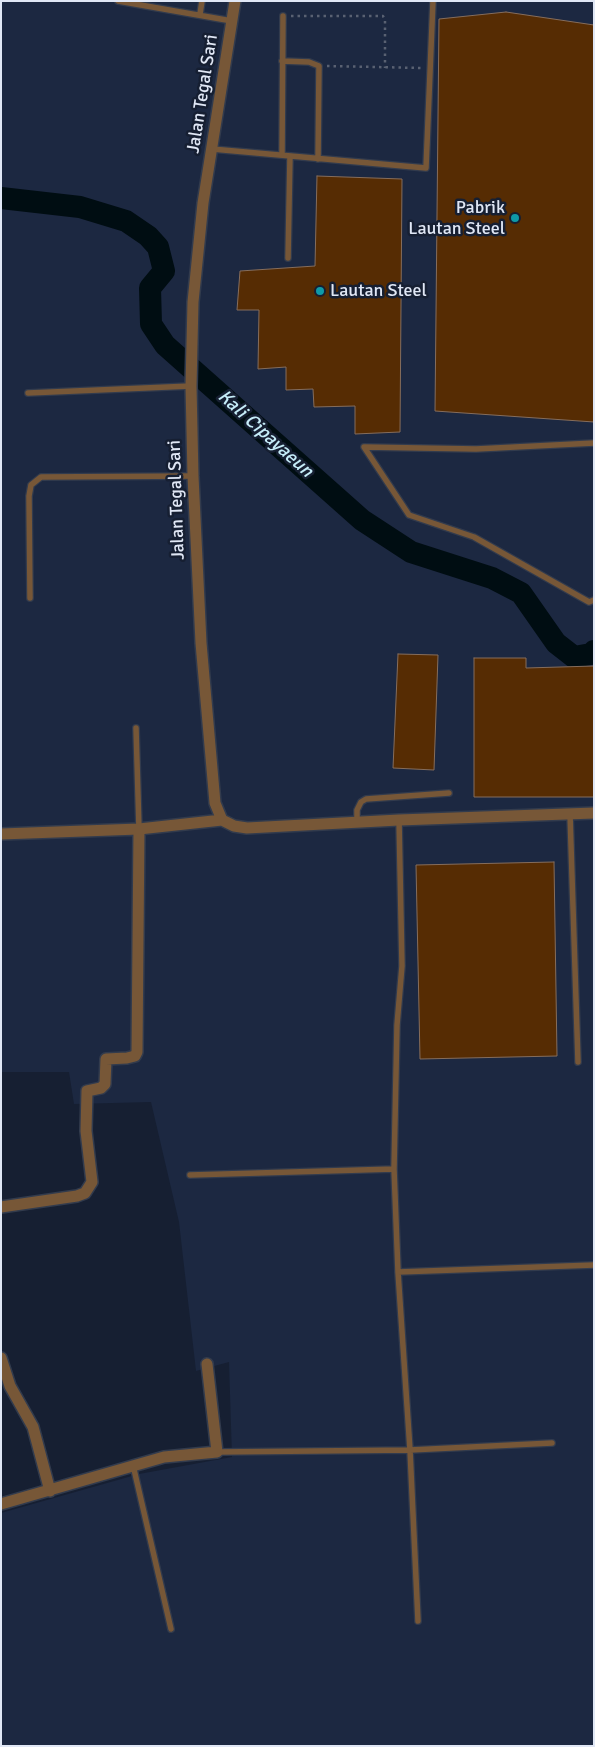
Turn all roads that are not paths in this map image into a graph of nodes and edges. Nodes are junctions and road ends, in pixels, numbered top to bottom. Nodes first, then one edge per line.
1 (118, 1) edge
2 (202, 1) edge
3 (235, 1) edge
4 (434, 1) edge
5 (200, 14) junction
6 (282, 16) road end
7 (232, 20) junction
8 (282, 61) junction
9 (212, 149) junction
10 (282, 155) junction
11 (290, 156) junction
12 (318, 159) junction
13 (288, 258) dead end
14 (192, 380) junction
15 (28, 394) dead end
16 (594, 443) edge
17 (192, 476) junction
18 (30, 598) dead end
19 (594, 600) edge
20 (136, 728) dead end
21 (449, 793) dead end
22 (594, 813) edge
23 (570, 814) junction
24 (222, 820) junction
25 (399, 820) junction
26 (357, 822) junction
27 (139, 829) junction
28 (1, 834) edge
29 (578, 1062) dead end
30 (394, 1170) junction
31 (190, 1175) dead end
32 (1, 1207) edge
33 (594, 1265) edge
34 (398, 1272) junction
35 (1, 1358) edge
36 (207, 1364) dead end
37 (552, 1443) dead end
38 (410, 1450) junction
39 (217, 1452) junction
40 (133, 1465) junction
41 (50, 1491) junction
42 (1, 1504) edge
43 (418, 1621) dead end
44 (172, 1629) dead end

1 - 5 lane
2 - 5 lane
3 - 7 street, Jalan Tegal Sari
4 - 12 lane
5 - 7 lane
6 - 8 lane
7 - 9 street, Jalan Tegal Sari
8 - 10 lane
8 - 12 lane
9 - 10 lane
9 - 14 street, Jalan Tegal Sari
10 - 11 lane
11 - 12 lane
11 - 13 lane
14 - 15 lane
14 - 17 street, Jalan Tegal Sari
16 - 19 lane
17 - 18 lane
17 - 24 street, Jalan Tegal Sari
20 - 27 lane
21 - 26 lane
22 - 23 street
23 - 25 street
23 - 29 lane
24 - 26 street
24 - 27 street
25 - 26 street
25 - 30 lane
27 - 28 street
27 - 32 street
30 - 31 lane
30 - 34 lane
33 - 34 lane
34 - 38 lane
35 - 41 street
36 - 39 street
37 - 38 lane
38 - 39 lane
38 - 43 lane
39 - 40 street
40 - 41 street
40 - 44 lane
41 - 42 street

